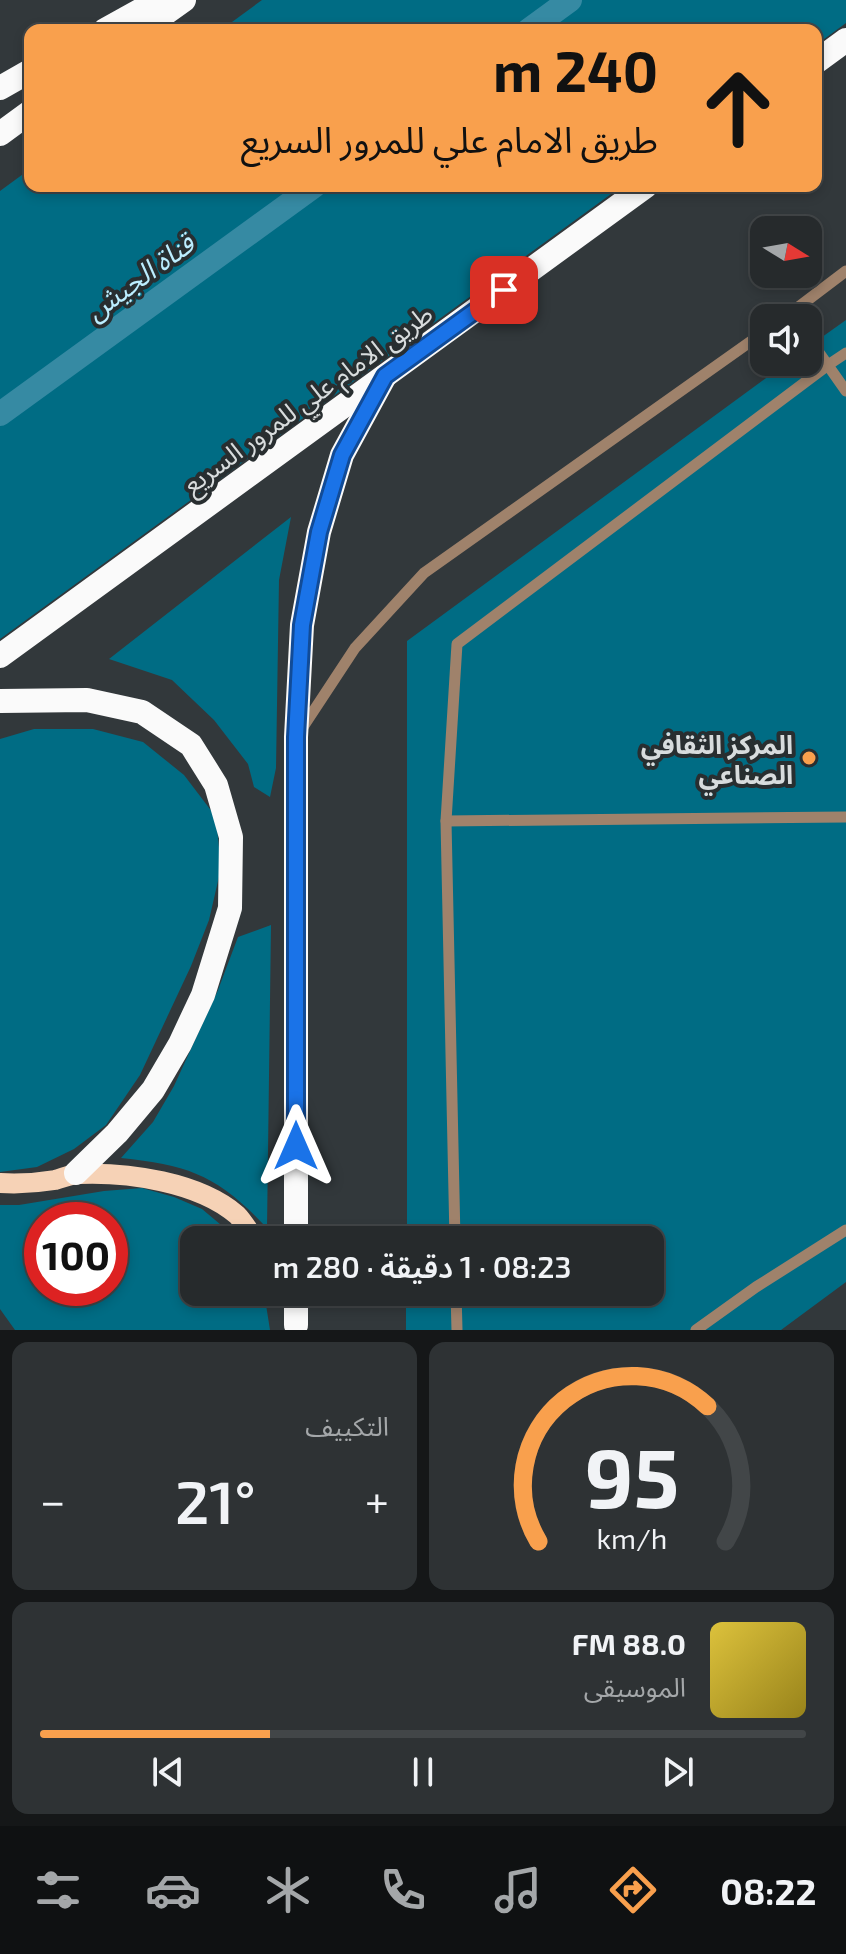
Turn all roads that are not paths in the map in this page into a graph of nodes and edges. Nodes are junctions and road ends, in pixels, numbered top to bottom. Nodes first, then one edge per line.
1 (159, 0) edge
2 (184, 0) edge
3 (116, 24) edge
4 (150, 24) edge
5 (846, 40) edge
6 (822, 58) edge
7 (24, 74) edge
8 (0, 88) edge
9 (24, 116) edge
10 (0, 134) edge
11 (638, 192) edge
12 (846, 271) edge
13 (805, 304) edge
14 (750, 342) edge
15 (846, 353) edge
16 (822, 357) edge
17 (828, 365) junction
18 (385, 376) junction
19 (846, 391) edge
20 (0, 656) edge
21 (0, 701) edge
22 (296, 737) junction
23 (846, 817) edge
24 (446, 821) junction
25 (76, 1173) junction
26 (0, 1183) edge
27 (245, 1226) edge
28 (296, 1226) edge
29 (455, 1226) edge
30 (846, 1230) edge
31 (288, 1306) edge
32 (296, 1306) edge
33 (456, 1306) edge
34 (296, 1328) edge
35 (457, 1330) edge
36 (696, 1330) edge

1 - 3 highway
2 - 4 highway
5 - 6 highway
7 - 8 highway
9 - 10 highway
11 - 18 highway, طريق الامام علي للمرور السريع
12 - 13 lane
14 - 22 lane
15 - 17 lane
16 - 17 lane
17 - 19 lane
17 - 24 lane
18 - 20 highway, طريق الامام علي للمرور السريع
18 - 22 highway
21 - 25 highway
22 - 28 highway
23 - 24 lane
24 - 29 lane
25 - 26 main road
25 - 27 main road
30 - 36 lane
31 - 34 main road
32 - 34 highway
33 - 35 lane

